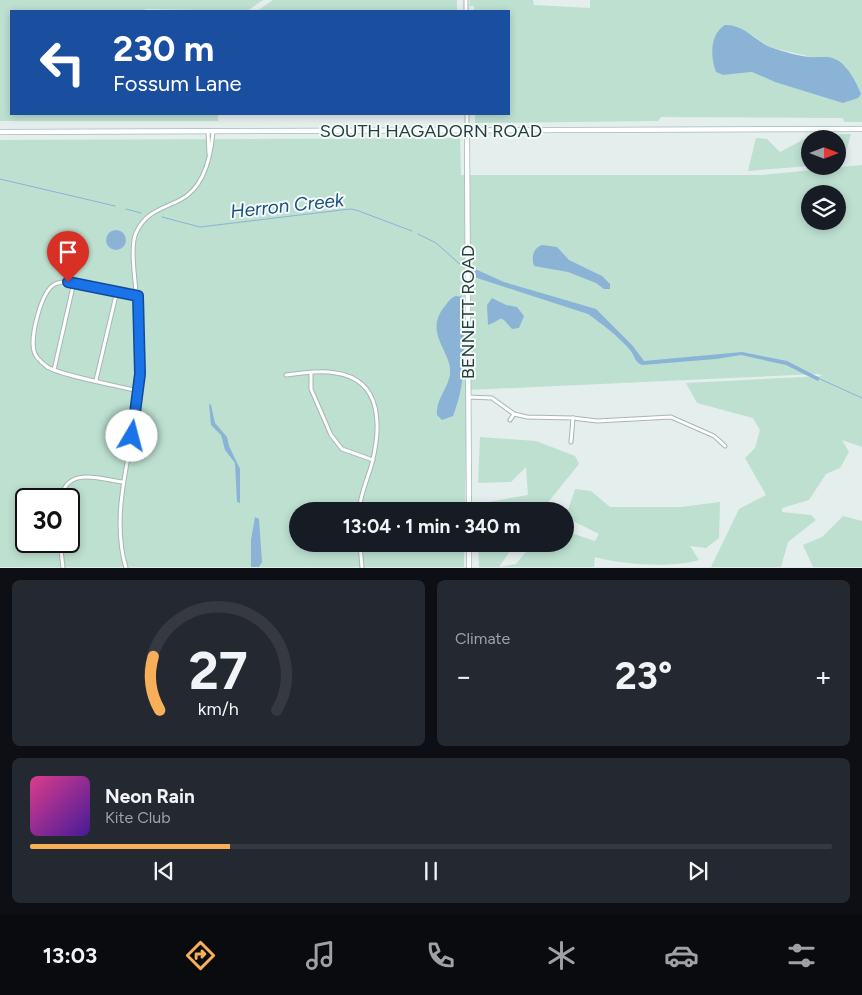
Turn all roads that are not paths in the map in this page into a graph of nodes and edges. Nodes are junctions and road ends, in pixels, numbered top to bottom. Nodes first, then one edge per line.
1 (467, 115) edge
2 (862, 129) edge
3 (0, 132) edge
4 (210, 132) junction
5 (467, 132) junction
6 (74, 282) junction
7 (117, 292) junction
8 (138, 296) junction
9 (54, 370) junction
10 (311, 373) junction
11 (286, 375) dead end
12 (96, 380) junction
13 (138, 391) junction
14 (468, 397) junction
15 (514, 414) junction
16 (573, 418) junction
17 (510, 420) dead end
18 (571, 442) dead end
19 (725, 446) dead end
20 (373, 460) junction
21 (122, 482) junction
22 (65, 488) edge
23 (362, 502) edge
24 (469, 502) edge
25 (361, 552) edge
26 (469, 552) edge
27 (61, 553) edge
28 (63, 568) edge
29 (126, 568) edge
30 (362, 568) edge
31 (469, 568) edge

1 - 5 street, BENNETT ROAD
2 - 5 street, SOUTH HAGADORN ROAD
3 - 4 street, SOUTH HAGADORN ROAD
4 - 5 street, SOUTH HAGADORN ROAD
4 - 8 street
5 - 14 street, BENNETT ROAD
6 - 7 street
6 - 9 street
6 - 9 street
7 - 8 street
7 - 12 street
8 - 13 street
9 - 12 street
10 - 11 street
10 - 20 street
10 - 20 street
12 - 13 street
13 - 21 street
14 - 15 street
14 - 24 street, BENNETT ROAD
15 - 16 street
15 - 17 street
16 - 18 street
16 - 19 street
20 - 23 street
21 - 22 street
21 - 29 street
25 - 30 street
26 - 31 street
27 - 28 street

